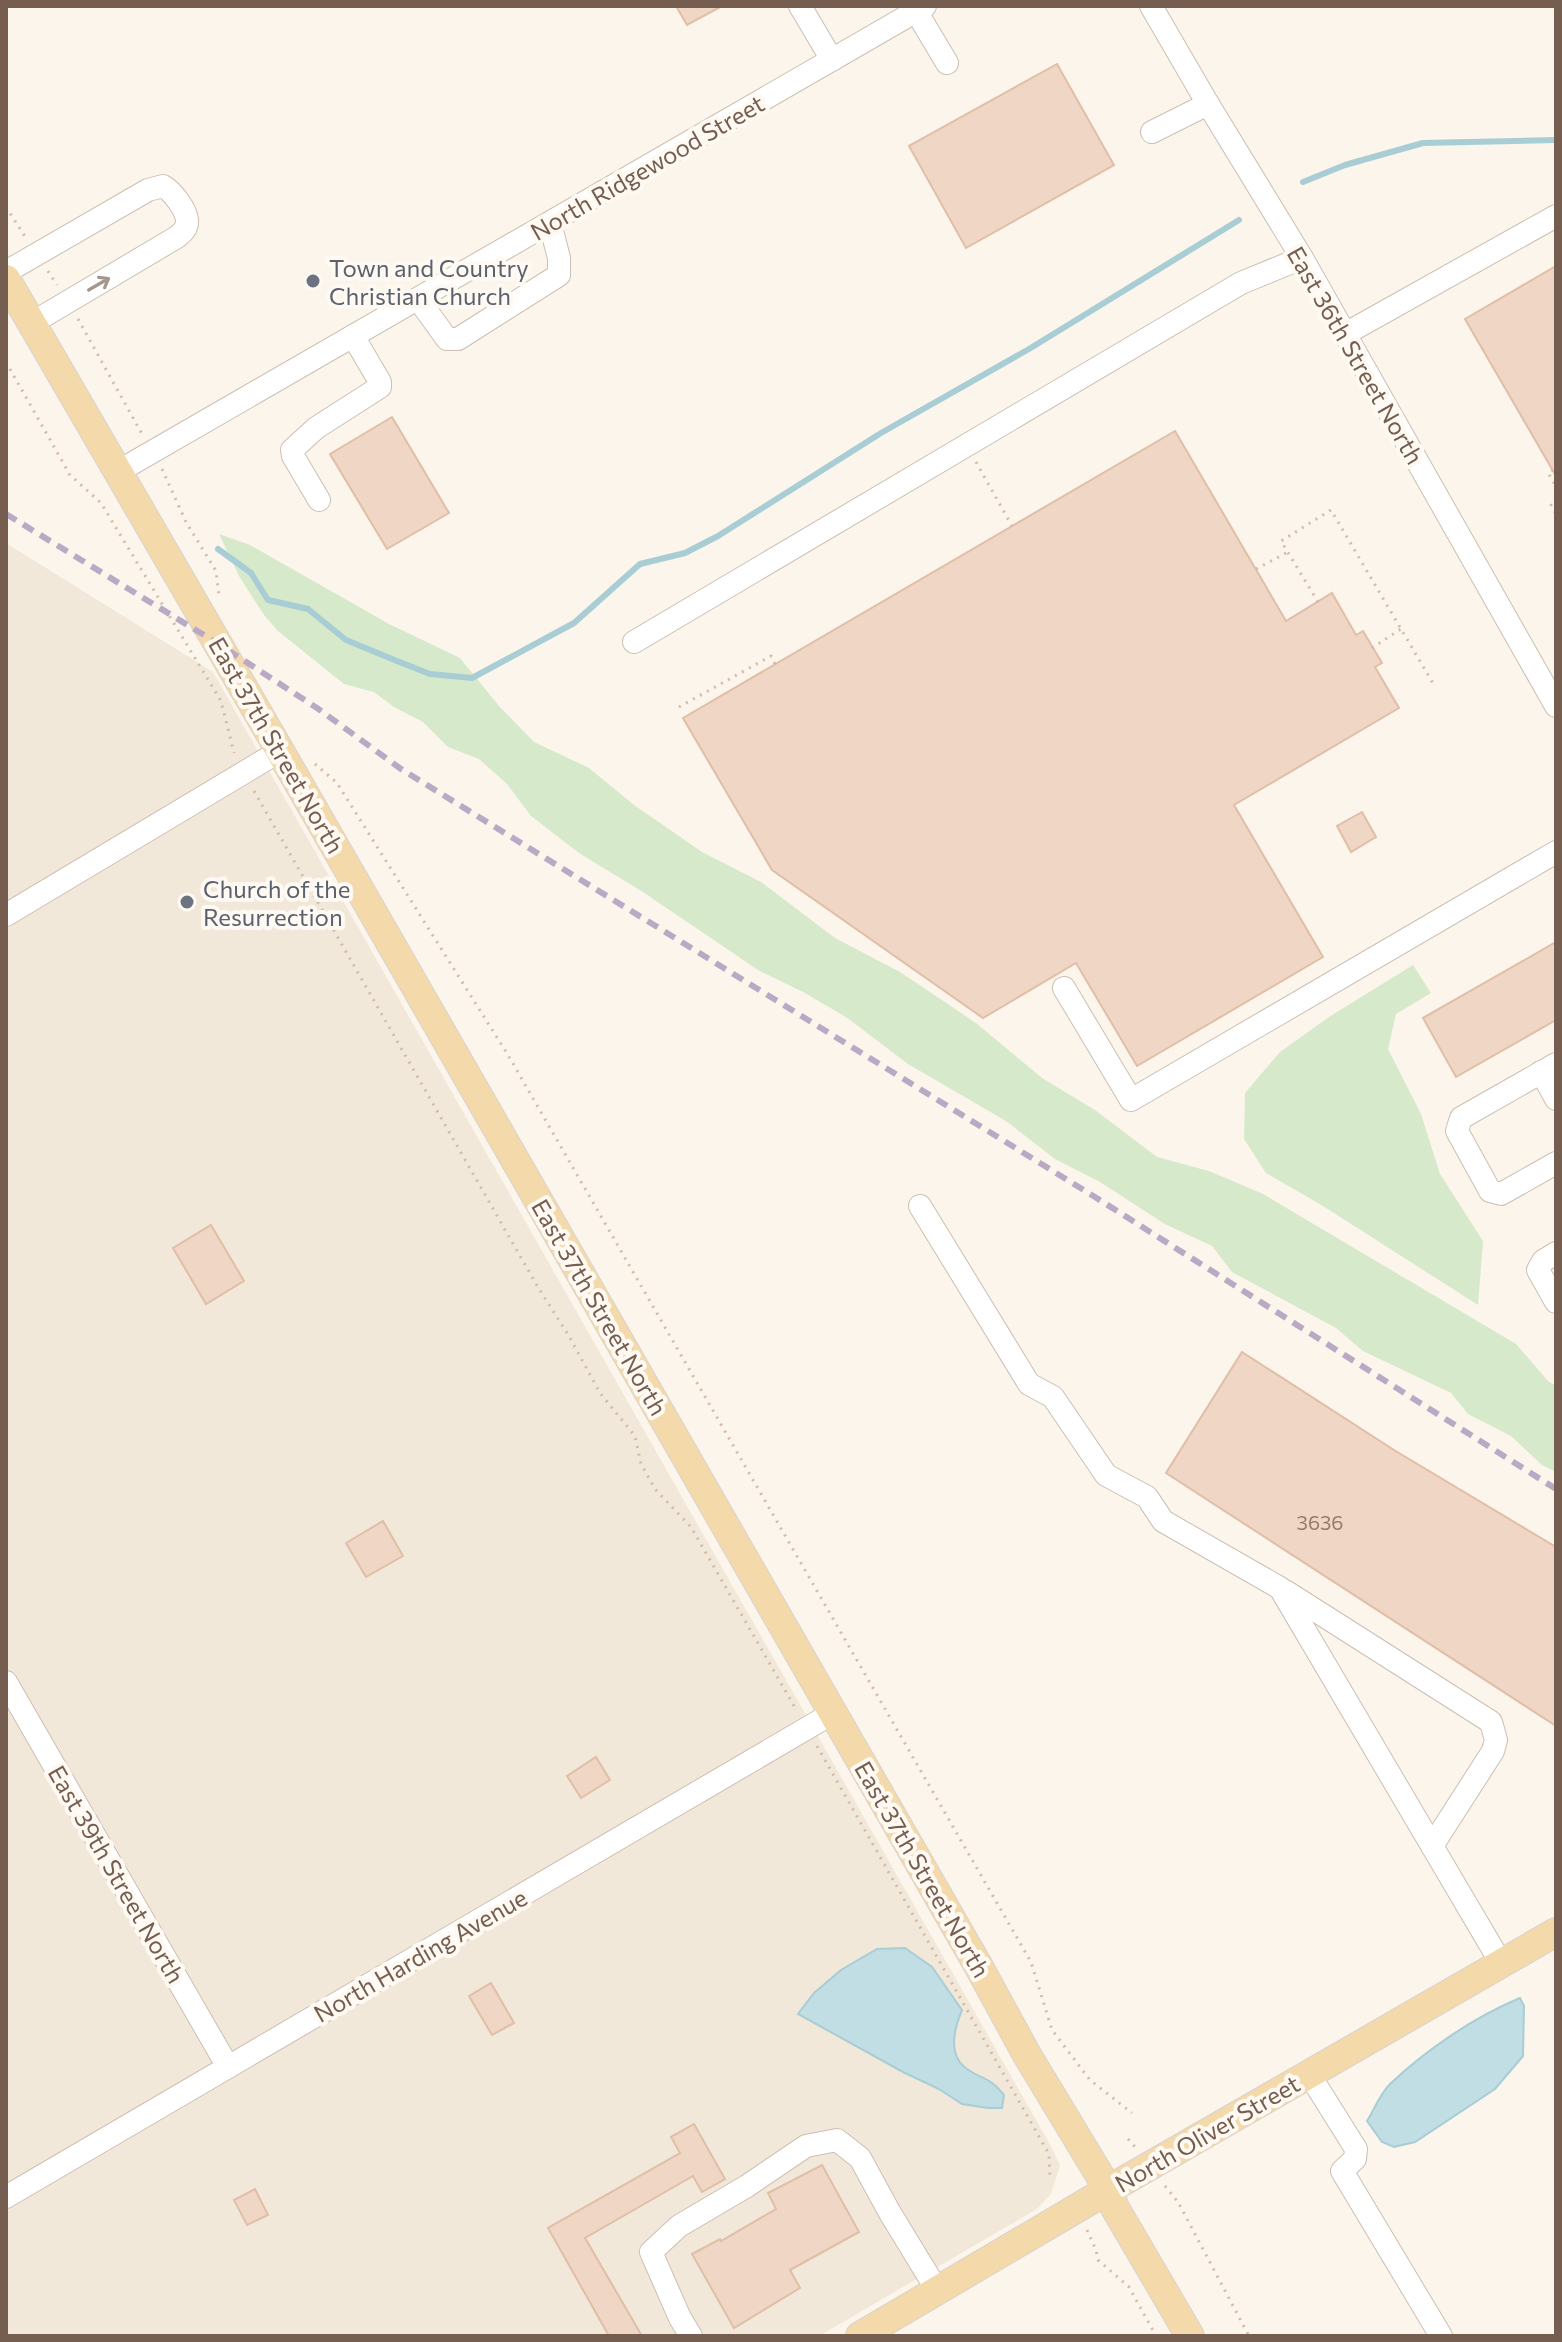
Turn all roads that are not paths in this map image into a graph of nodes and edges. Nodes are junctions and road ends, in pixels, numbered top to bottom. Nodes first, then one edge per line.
1 (800, 6) edge
2 (1151, 6) edge
3 (920, 9) edge
4 (832, 60) junction
5 (947, 63) dead end
6 (1208, 104) junction
7 (1152, 132) dead end
8 (1556, 216) edge
9 (550, 223) junction
10 (1302, 258) junction
11 (6, 272) edge
12 (6, 279) edge
13 (418, 299) junction
14 (32, 323) junction
15 (1345, 334) junction
16 (353, 336) junction
17 (119, 471) junction
18 (319, 500) dead end
19 (634, 642) dead end
20 (1555, 701) edge
21 (294, 753) junction
22 (1556, 852) edge
23 (6, 915) edge
24 (1064, 988) dead end
25 (1548, 1068) edge
26 (1556, 1099) edge
27 (1556, 1163) edge
28 (920, 1206) dead end
29 (1556, 1253) edge
30 (1556, 1302) edge
31 (1280, 1588) junction
32 (6, 1682) edge
33 (833, 1713) junction
34 (1432, 1846) junction
35 (1556, 1932) edge
36 (1501, 1963) junction
37 (228, 2067) junction
38 (1309, 2074) junction
39 (1108, 2189) junction
40 (6, 2197) edge
41 (937, 2290) junction
42 (691, 2336) edge
43 (860, 2336) edge
44 (1190, 2336) edge
45 (1441, 2336) edge

1 - 4 street
2 - 6 street, East 36th Street North
3 - 4 street, North Ridgewood Street
3 - 5 street
4 - 9 street, North Ridgewood Street
6 - 7 street
6 - 10 street, East 36th Street North
8 - 15 street
9 - 13 street, North Ridgewood Street
9 - 13 street
10 - 15 street, East 36th Street North
10 - 19 street
14 -> 11 street
12 - 14 main road, East 37th Street North
13 - 16 street, North Ridgewood Street
14 - 17 main road, East 37th Street North
15 - 20 street, East 36th Street North
16 - 17 street, North Ridgewood Street
16 - 18 street
17 - 21 main road, East 37th Street North
21 - 23 street
21 - 33 main road, East 37th Street North
22 - 24 street
25 - 26 street
25 - 27 street
28 - 31 street
29 - 30 street
31 - 34 street
31 - 34 street
32 - 37 street, East 39th Street North
33 - 37 street, North Harding Avenue
33 - 39 main road, East 37th Street North
34 - 36 street
35 - 36 main road, North Oliver Street
36 - 38 main road, North Oliver Street
37 - 40 street, North Harding Avenue
38 - 39 main road, North Oliver Street
38 - 45 street
39 - 41 main road, North Oliver Street
39 - 44 main road, East 37th Street North
41 - 42 street
41 - 43 main road, North Oliver Street

